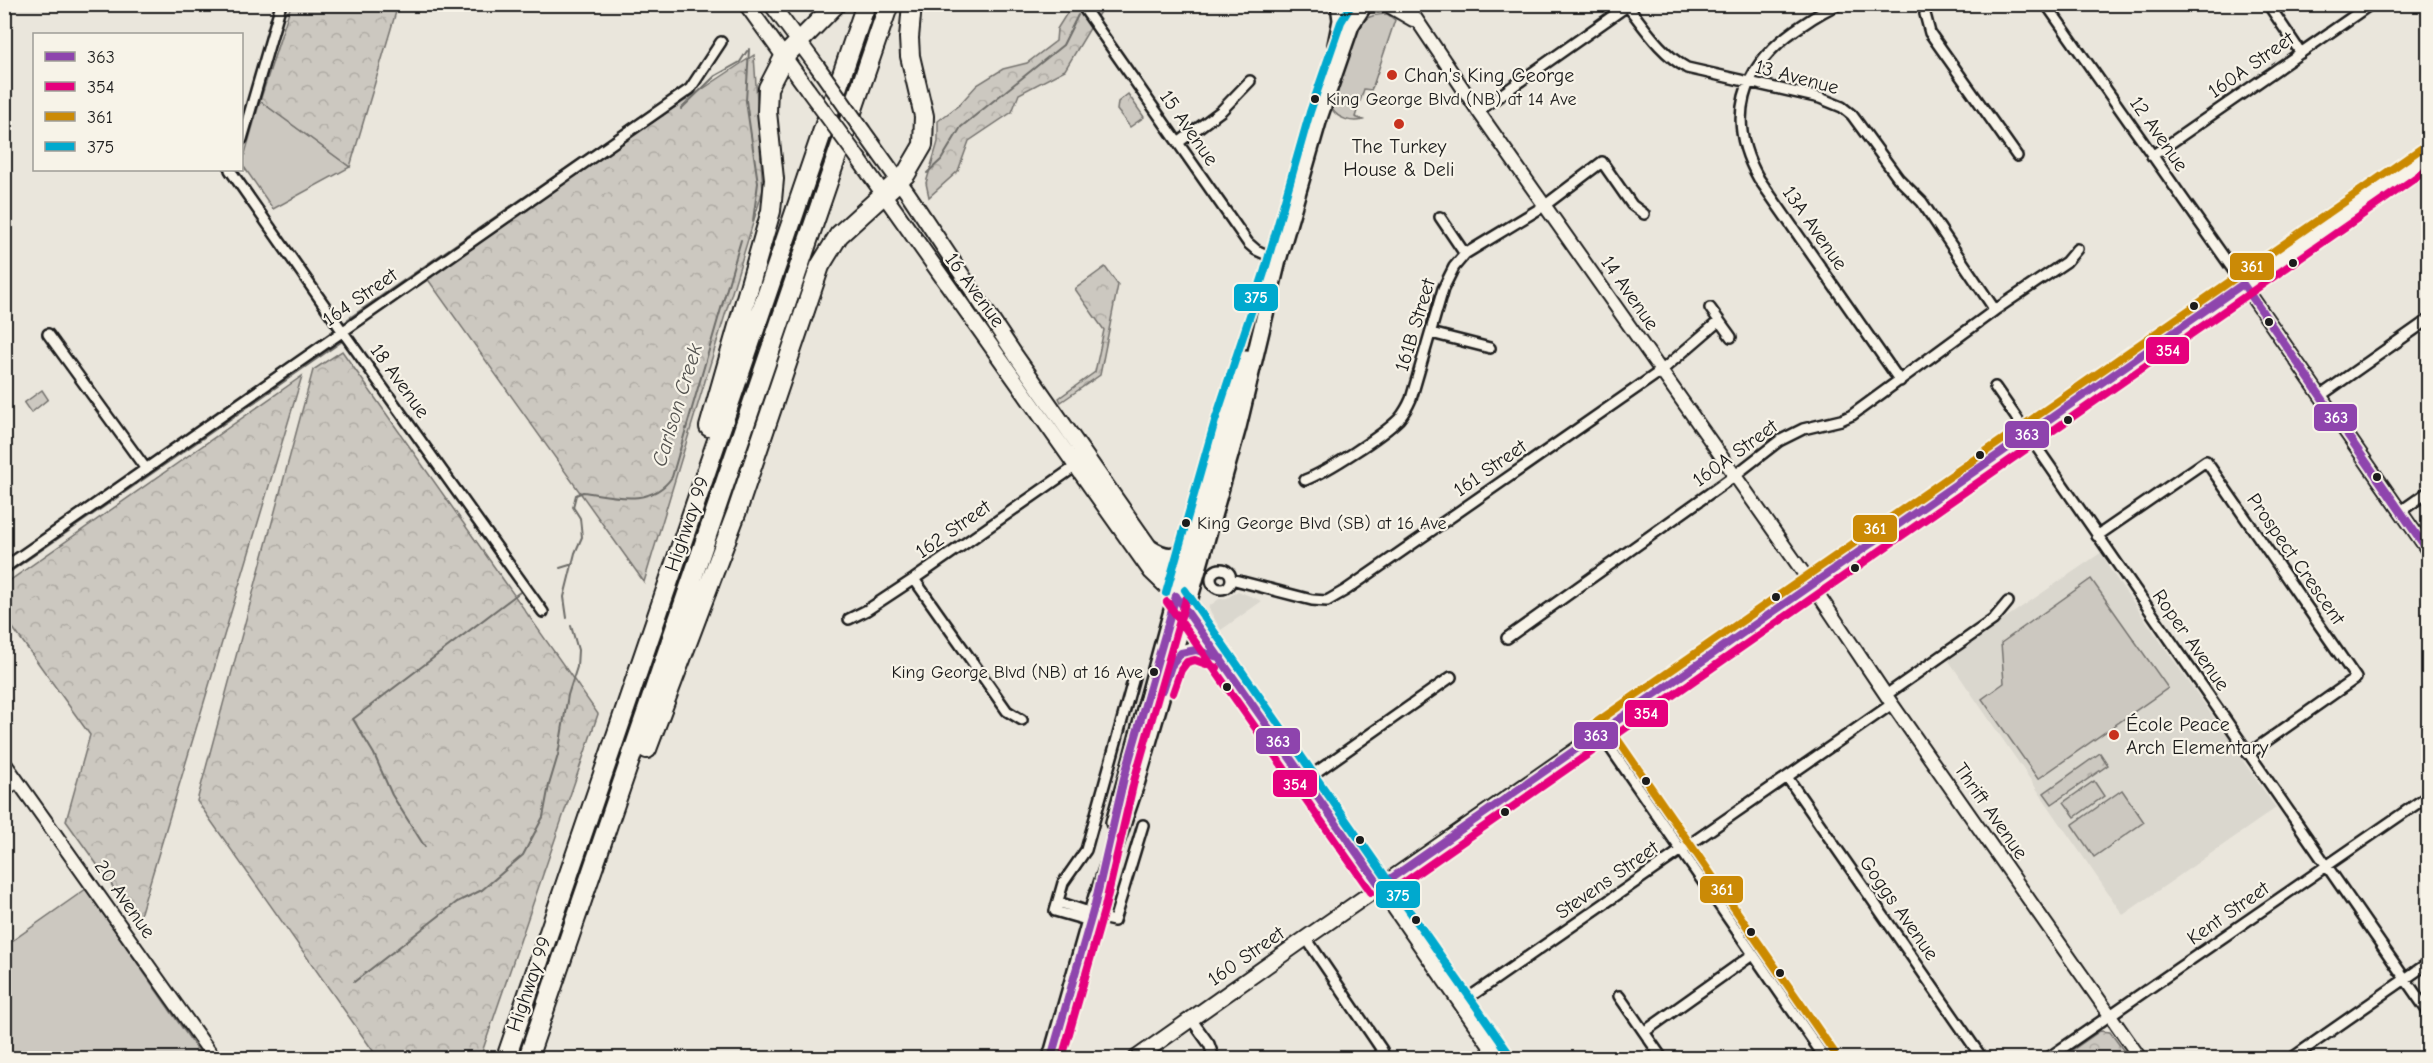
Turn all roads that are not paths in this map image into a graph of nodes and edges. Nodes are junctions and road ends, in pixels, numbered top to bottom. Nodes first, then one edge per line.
1 (281, 4) edge
2 (746, 4) edge
3 (771, 4) edge
4 (837, 4) edge
5 (866, 4) edge
6 (889, 4) edge
7 (912, 4) edge
8 (1081, 4) edge
9 (1341, 4) edge
10 (1406, 4) edge
11 (1840, 4) edge
12 (1928, 4) edge
13 (2046, 4) edge
14 (2268, 4) edge
15 (2371, 4) edge
16 (1627, 5) edge
17 (1366, 6) edge
18 (1416, 23) junction
19 (721, 42) dead end
20 (799, 42) junction
21 (2301, 53) junction
22 (784, 57) junction
23 (1250, 81) dead end
24 (1748, 82) junction
25 (1478, 111) junction
26 (1320, 116) junction
27 (243, 136) edge
28 (1178, 143) junction
29 (2017, 156) dead end
30 (2152, 156) junction
31 (2428, 157) edge
32 (232, 171) edge
33 (899, 180) junction
34 (883, 195) junction
35 (1544, 206) junction
36 (1644, 214) dead end
37 (1440, 217) dead end
38 (2077, 249) dead end
39 (1465, 254) junction
40 (1278, 260) junction
41 (1274, 276) junction
42 (2243, 284) junction
43 (1710, 308) dead end
44 (1995, 310) junction
45 (2428, 320) edge
46 (1719, 321) junction
47 (982, 331) junction
48 (343, 332) junction
49 (1431, 333) junction
50 (48, 334) dead end
51 (1731, 338) dead end
52 (1490, 348) dead end
53 (1016, 356) junction
54 (1660, 371) junction
55 (1900, 381) junction
56 (1995, 387) dead end
57 (2320, 396) junction
58 (2028, 434) junction
59 (1076, 466) junction
60 (146, 469) junction
61 (1097, 473) junction
62 (1734, 476) junction
63 (1305, 480) dead end
64 (2428, 492) edge
65 (2401, 511) junction
66 (2097, 536) junction
67 (1150, 548) junction
68 (1190, 548) junction
69 (2428, 551) edge
70 (4, 568) edge
71 (914, 579) junction
72 (1231, 579) dead end
73 (1812, 585) junction
74 (1176, 596) junction
75 (2008, 602) dead end
76 (1186, 610) junction
77 (543, 612) dead end
78 (849, 619) dead end
79 (1507, 638) dead end
80 (644, 653) junction
81 (1221, 658) junction
82 (1172, 660) junction
83 (1134, 677) dead end
84 (1451, 677) dead end
85 (1889, 700) junction
86 (1022, 720) dead end
87 (1600, 734) junction
88 (2248, 754) junction
89 (4, 762) edge
90 (1787, 777) junction
91 (1305, 780) junction
92 (18, 782) junction
93 (4, 792) edge
94 (2428, 796) edge
95 (1143, 825) dead end
96 (1680, 851) junction
97 (2327, 866) junction
98 (1380, 886) junction
99 (1092, 913) junction
100 (1306, 938) junction
101 (1752, 956) junction
102 (2428, 963) edge
103 (559, 967) junction
104 (2406, 980) junction
105 (1619, 996) dead end
106 (1461, 1003) junction
107 (2428, 1012) edge
108 (2110, 1016) junction
109 (1191, 1019) junction
110 (1644, 1032) junction
111 (214, 1059) edge
112 (506, 1059) edge
113 (528, 1059) edge
114 (1051, 1059) edge
115 (1136, 1059) edge
116 (1214, 1059) edge
117 (1385, 1059) edge
118 (1499, 1059) edge
119 (1662, 1059) edge
120 (1825, 1059) edge
121 (1982, 1059) edge
122 (2048, 1059) edge
123 (2140, 1059) edge
124 (2292, 1059) edge

1 - 27 street
2 - 22 main road, 16 Avenue
3 - 20 main road, 16 Avenue
4 - 20 highway
5 - 80 highway, Highway 99
6 - 103 highway, Highway 99
7 - 33 highway
8 - 28 street, 15 Avenue
9 - 17 main road
9 - 26 main road
10 - 18 street, 14 Avenue
11 - 24 street, 13A Avenue
12 - 29 street
13 - 30 street, 12 Avenue
14 - 21 street
15 - 21 street, 160A Street
16 - 24 street, 13 Avenue
16 - 25 street
17 - 18 street, 14 Avenue
17 - 26 main road
18 - 25 street, 14 Avenue
19 - 48 street, 164 Street
20 - 22 highway
20 - 33 main road, 16 Avenue, bridge
21 - 30 street, 160A Street
22 - 34 main road, 16 Avenue, bridge
22 - 80 highway
23 - 28 street
24 - 44 street, 13 Avenue
24 - 55 street, 13A Avenue
25 - 35 street, 14 Avenue
26 - 40 main road
28 - 40 street, 15 Avenue
30 - 42 street, 12 Avenue
31 - 42 main road, 160 Street
32 - 48 street, 18 Avenue
33 - 34 highway
33 - 53 main road, 16 Avenue
34 - 47 main road, 16 Avenue
34 - 103 highway
35 - 36 street, 161B Street
35 - 39 street, 161B Street
35 - 54 street, 14 Avenue
37 - 39 street
38 - 44 street, 160A Street
39 - 49 street, 161B Street
40 - 41 main road
41 - 68 main road
41 - 76 main road
42 - 57 street
42 - 58 main road, 160 Street
43 - 46 street
44 - 55 street, 160A Street
45 - 57 street
46 - 51 street
46 - 54 street, 161 Street
47 - 53 main road
47 - 59 main road, 16 Avenue
48 - 60 street, 164 Street
48 - 77 street, 18 Avenue
49 - 52 street
49 - 63 street, 161B Street
50 - 60 street
53 - 61 main road, 16 Avenue
54 - 62 street, 14 Avenue
54 - 72 street, 161 Street
55 - 62 street, 160A Street
56 - 58 street
57 - 65 street
58 - 66 street, Roper Avenue
58 - 73 main road, 160 Street
59 - 61 main road
59 - 71 street, 162 Street
59 - 74 main road, 16 Avenue
60 - 70 street, 164 Street
61 - 67 main road, 16 Avenue
62 - 73 street, 14 Avenue
62 - 79 street, 160A Street
64 - 65 street
65 - 69 street
66 - 88 street, Roper Avenue
66 - 88 street, Prospect Crescent
67 - 68 main road
67 - 74 main road, 16 Avenue
68 - 74 main road
71 - 78 street, 162 Street
71 - 86 street
73 - 85 street, Thrift Avenue
73 - 87 main road, 160 Street
74 - 76 main road, 16 Avenue
74 - 99 main road
75 - 85 street, Stevens Street
76 - 81 main road, 16 Avenue
76 - 82 main road
80 - 112 highway, Highway 99
81 - 82 main road
81 - 91 main road, 16 Avenue
82 - 99 main road
83 - 99 street
84 - 91 street
85 - 90 street, Stevens Street
85 - 108 street, Thrift Avenue
87 - 96 street
87 - 98 main road, 160 Street
88 - 97 street, Roper Avenue
89 - 92 street, 20 Avenue
90 - 96 street, Stevens Street
90 - 121 street, Goggs Avenue
91 - 98 main road, 16 Avenue
92 - 93 street
92 - 111 street, 20 Avenue
94 - 97 street, Kent Street
95 - 99 street
96 - 101 street
96 - 106 street, Stevens Street
97 - 104 street, Roper Avenue
97 - 108 street, Kent Street
98 - 100 main road, 160 Street
98 - 106 main road, 16 Avenue
99 - 114 main road
100 - 109 main road, 160 Street
100 - 117 street
101 - 110 street
101 - 120 street
102 - 104 street
103 - 113 highway, Highway 99
104 - 107 street, Roper Avenue
104 - 124 street
105 - 110 street
106 - 118 main road, 16 Avenue
108 - 122 street, Kent Street
108 - 123 street, Thrift Avenue
109 - 115 main road, 160 Street
109 - 116 street
110 - 119 street

